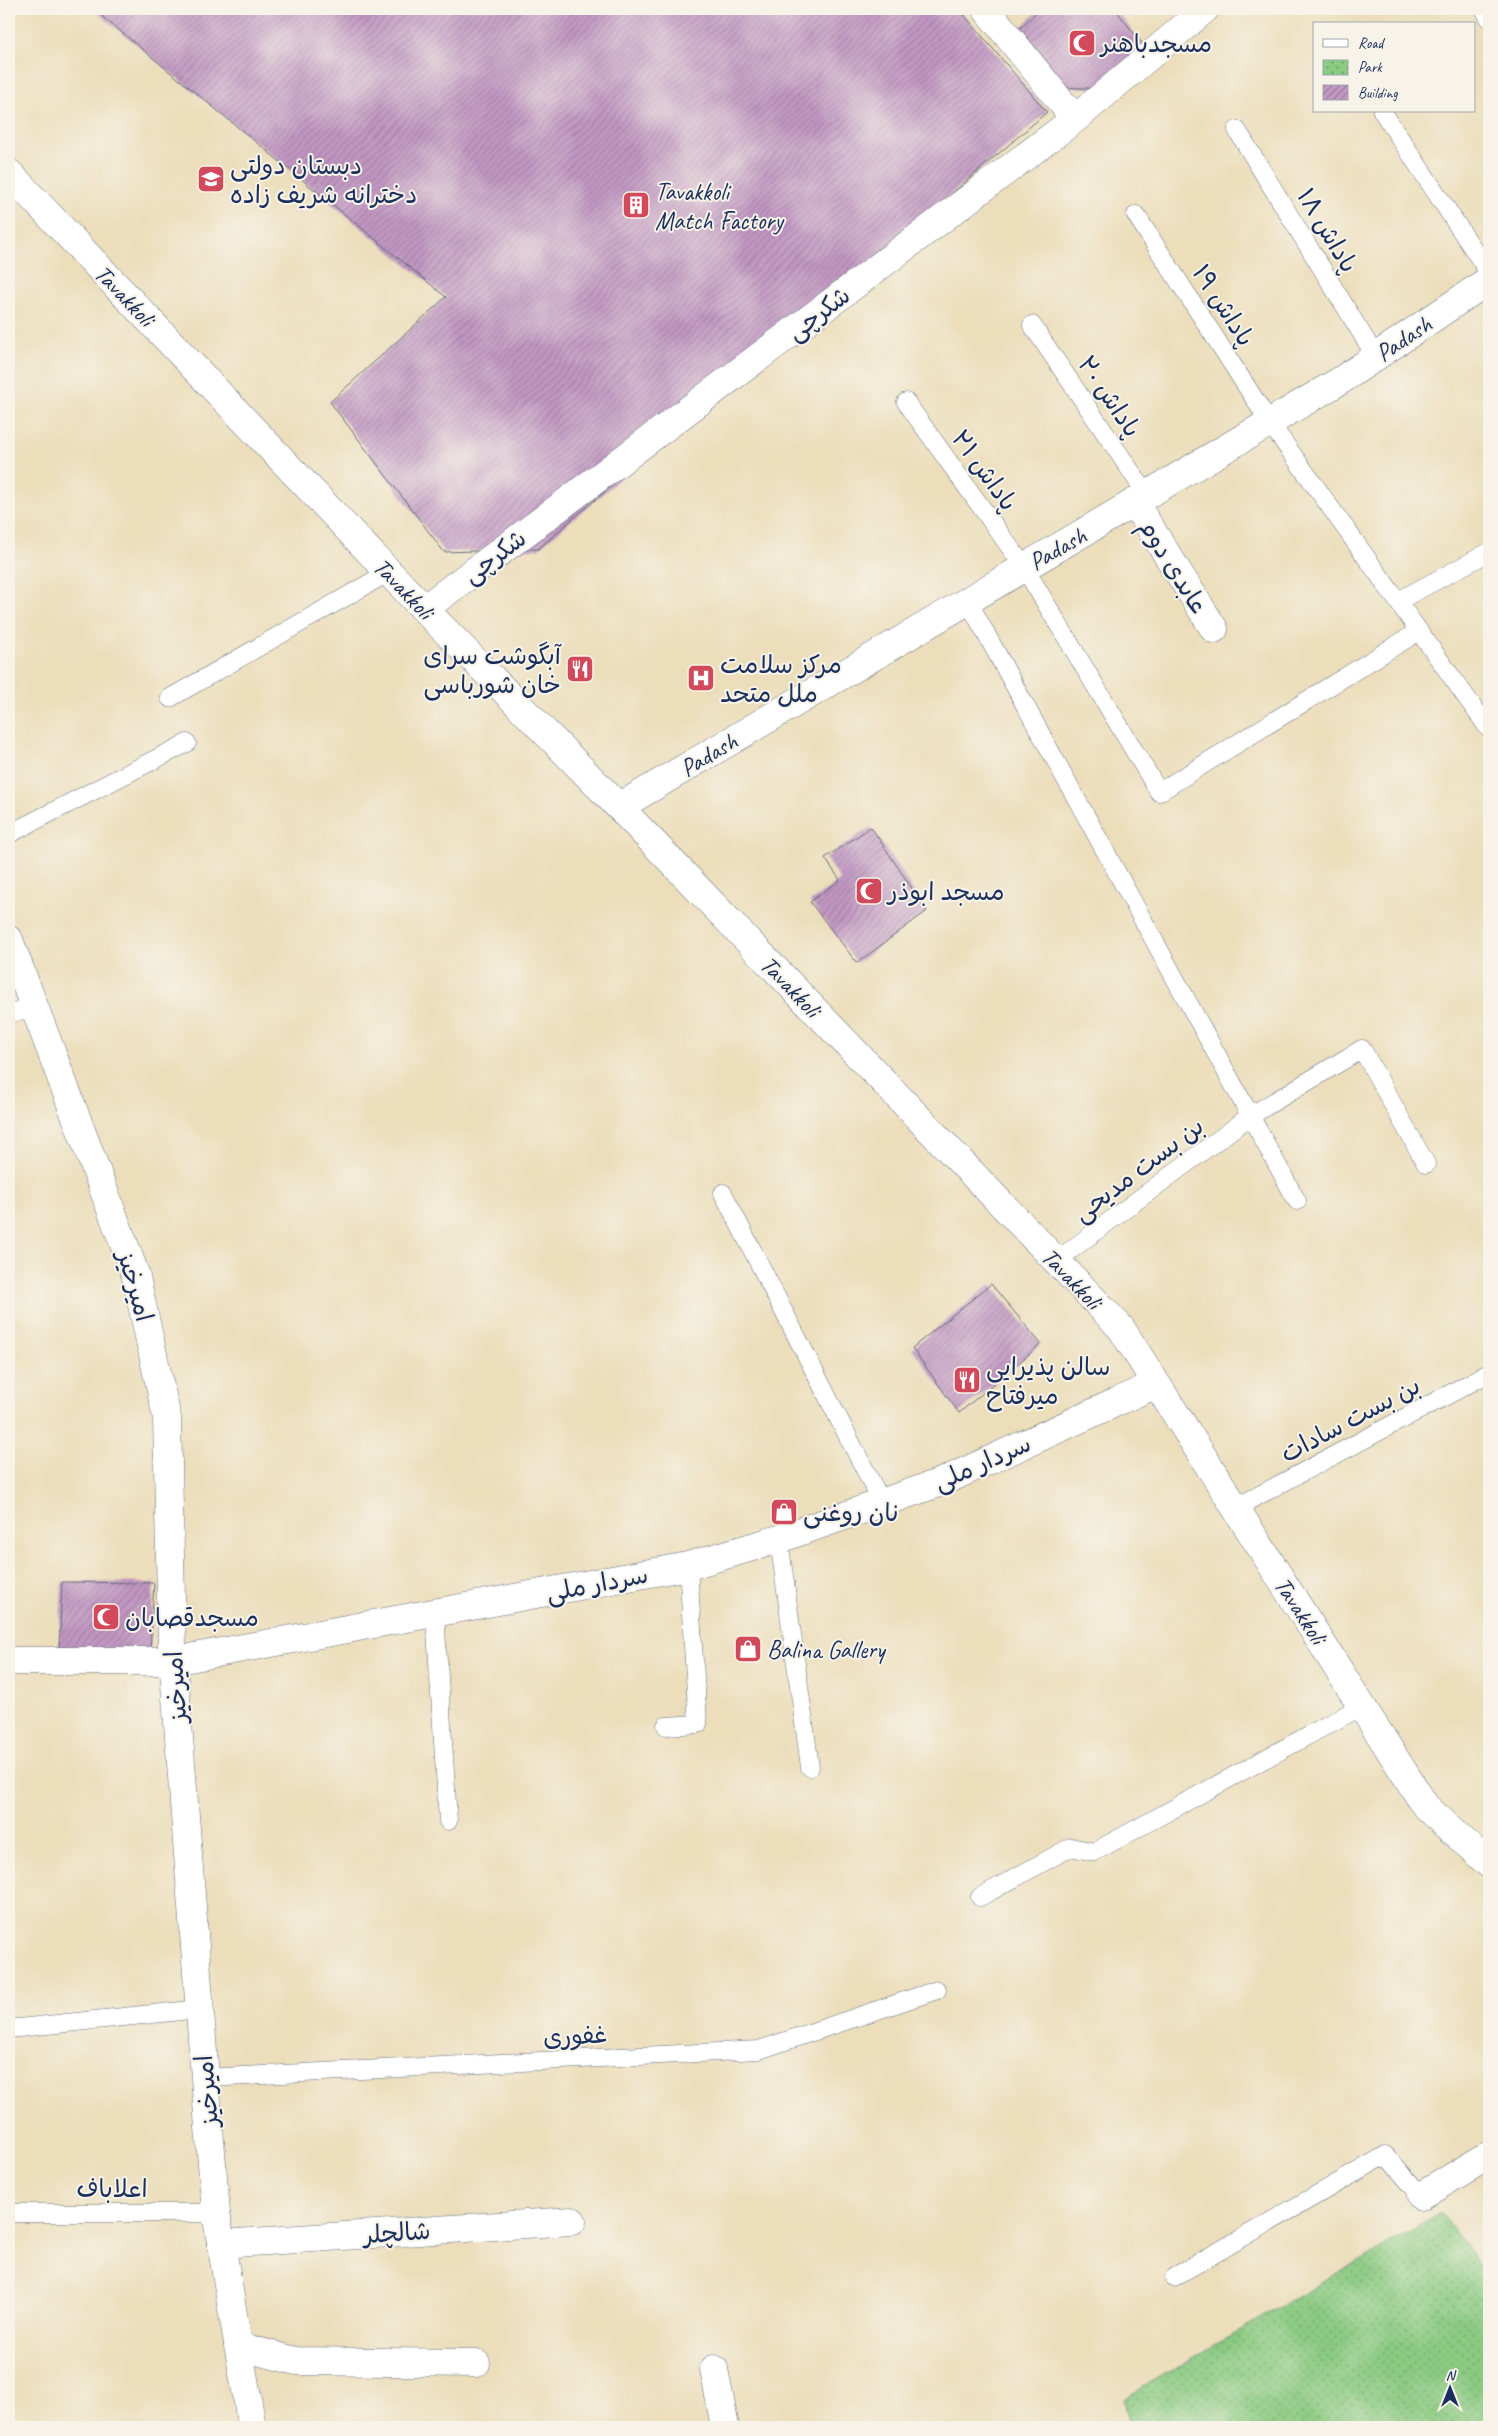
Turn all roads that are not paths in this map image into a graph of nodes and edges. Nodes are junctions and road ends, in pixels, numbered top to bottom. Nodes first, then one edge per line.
1 (986, 9) edge
2 (1484, 9) edge
3 (1200, 11) edge
4 (1489, 18) edge
5 (1383, 112) edge
6 (1075, 119) junction
7 (1237, 130) dead end
8 (9, 172) edge
9 (1136, 215) dead end
10 (1488, 283) edge
11 (1032, 325) dead end
12 (1376, 357) junction
13 (906, 402) dead end
14 (1270, 422) junction
15 (1141, 499) junction
16 (1489, 552) edge
17 (1024, 567) junction
18 (389, 572) junction
19 (968, 600) junction
20 (1398, 601) junction
21 (424, 609) junction
22 (1214, 629) dead end
23 (1419, 631) junction
24 (170, 698) dead end
25 (1489, 729) edge
26 (187, 743) dead end
27 (619, 807) junction
28 (9, 834) edge
29 (9, 940) edge
30 (21, 1010) edge
31 (1250, 1116) junction
32 (1426, 1164) dead end
33 (723, 1193) dead end
34 (1297, 1202) dead end
35 (1056, 1261) junction
36 (1489, 1373) edge
37 (1156, 1384) junction
38 (882, 1503) junction
39 (1235, 1508) junction
40 (779, 1539) junction
41 (688, 1566) junction
42 (435, 1613) junction
43 (9, 1661) edge
44 (173, 1661) junction
45 (1362, 1706) junction
46 (666, 1726) dead end
47 (810, 1767) dead end
48 (448, 1821) dead end
49 (1489, 1864) edge
50 (980, 1897) dead end
51 (937, 1990) dead end
52 (200, 2009) junction
53 (9, 2029) edge
54 (205, 2078) junction
55 (1489, 2155) edge
56 (1421, 2196) joint
57 (9, 2213) edge
58 (216, 2213) junction
59 (572, 2221) dead end
60 (221, 2244) junction
61 (1174, 2277) dead end
62 (238, 2346) junction
63 (476, 2363) dead end
64 (714, 2369) dead end
65 (252, 2427) edge
66 (725, 2427) edge

1 - 6 street
2 - 4 lane
3 - 6 street, شکرچی
5 - 10 lane
6 - 21 street, شکرچی
7 - 12 lane, پاداش ۱۸
8 - 18 street, Tavakkoli
9 - 14 lane, پاداش ۱۹
10 - 12 street, Padash
11 - 15 lane, پاداش ۲۰
12 - 14 street, Padash
13 - 17 lane, پاداش ۲۱
14 - 15 street, Padash
14 - 20 lane, پاداش ۱۹
15 - 17 street, Padash
15 - 22 street, عابدی دوم
16 - 20 lane
17 - 19 street, Padash
17 - 23 lane, پاداش ۲۱
18 - 21 street, Tavakkoli
18 - 24 lane
19 - 27 street, Padash
19 - 31 lane
20 - 23 lane, پاداش ۱۹
21 - 27 street, Tavakkoli
23 - 25 lane, پاداش ۱۹
26 - 28 lane
27 - 35 street, Tavakkoli
29 - 30 street, امیرخیز
30 - 44 street, امیرخیز
31 - 32 lane, بن بست مدیحی
31 - 34 lane
31 - 35 lane, بن بست مدیحی
33 - 38 lane
35 - 37 street, Tavakkoli
36 - 39 lane, بن بست سادات
37 - 38 street, سردار ملی
37 - 39 street, Tavakkoli
38 - 40 street, سردار ملی
39 - 45 street, Tavakkoli
40 - 41 street, سردار ملی
40 - 47 lane
41 - 42 street, سردار ملی
41 - 46 lane
42 - 44 street, سردار ملی
42 - 48 lane
43 - 44 street, سردار ملی
44 - 52 street, امیرخیز
45 - 49 street, Tavakkoli
45 - 50 lane
51 - 54 lane, غفوری
52 - 53 lane
52 - 54 street, امیرخیز
54 - 58 street, امیرخیز
55 - 56 street
56 - 61 lane
57 - 58 lane, اعلاباف
58 - 60 street, امیرخیز
59 - 60 street, شالچلر
60 - 62 street, امیرخیز
62 - 63 street
62 - 65 street, امیرخیز
64 - 66 street

